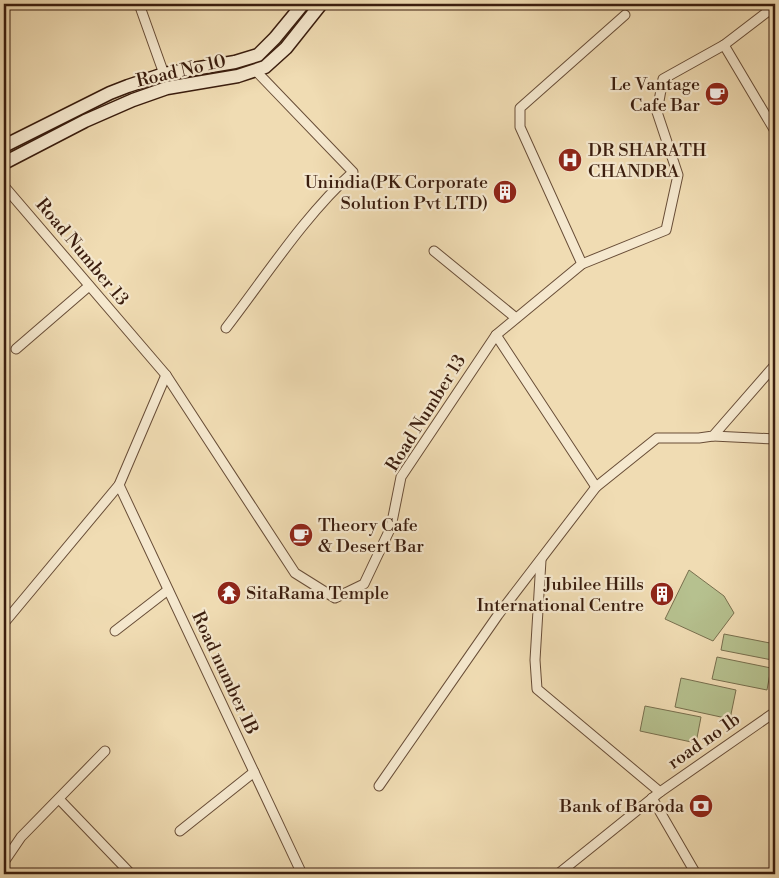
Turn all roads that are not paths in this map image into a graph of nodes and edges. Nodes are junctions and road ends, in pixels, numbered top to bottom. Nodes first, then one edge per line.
1 (139, 4) edge
2 (303, 4) edge
3 (321, 4) edge
4 (775, 6) edge
5 (625, 15) dead end
6 (724, 45) junction
7 (256, 71) junction
8 (164, 74) junction
9 (775, 131) edge
10 (4, 146) edge
11 (4, 163) edge
12 (4, 186) edge
13 (434, 252) dead end
14 (582, 264) junction
15 (89, 286) junction
16 (516, 318) junction
17 (226, 328) dead end
18 (496, 335) junction
19 (16, 349) dead end
20 (775, 365) edge
21 (166, 376) junction
22 (713, 436) junction
23 (775, 439) edge
24 (120, 485) junction
25 (596, 487) junction
26 (541, 559) junction
27 (168, 590) junction
28 (4, 623) edge
29 (115, 631) dead end
30 (775, 712) edge
31 (105, 751) dead end
32 (254, 772) junction
33 (379, 786) dead end
34 (660, 792) junction
35 (652, 798) junction
36 (59, 799) junction
37 (180, 831) dead end
38 (4, 862) edge
39 (131, 874) edge
40 (302, 874) edge
41 (558, 874) edge
42 (696, 874) edge

1 - 8 street
2 - 8 main road, Road No 10
3 - 7 main road, Road No 10
4 - 6 street, Road Number 13
5 - 14 street
6 - 9 street
6 - 14 street, Road Number 13
7 - 11 main road, Road No 10
7 - 17 street
8 - 10 main road, Road No 10
12 - 15 street, Road Number 13
13 - 16 street
14 - 16 street, Road Number 13
15 - 19 street
15 - 21 street, Road Number 13
16 - 18 street, Road Number 13
18 - 21 street, Road Number 13
18 - 25 street
20 - 22 street
21 - 24 street
22 - 23 street
22 - 25 street
24 - 27 street, Road number 1B
24 - 28 street
25 - 26 street
26 - 33 street
26 - 34 street
27 - 29 street
27 - 32 street, Road number 1B
30 - 34 street, road no 1b
31 - 36 street
32 - 37 street
32 - 40 street, Road number 1B
34 - 35 street, road no 1b
35 - 41 street
35 - 42 street
36 - 38 street
36 - 39 street

